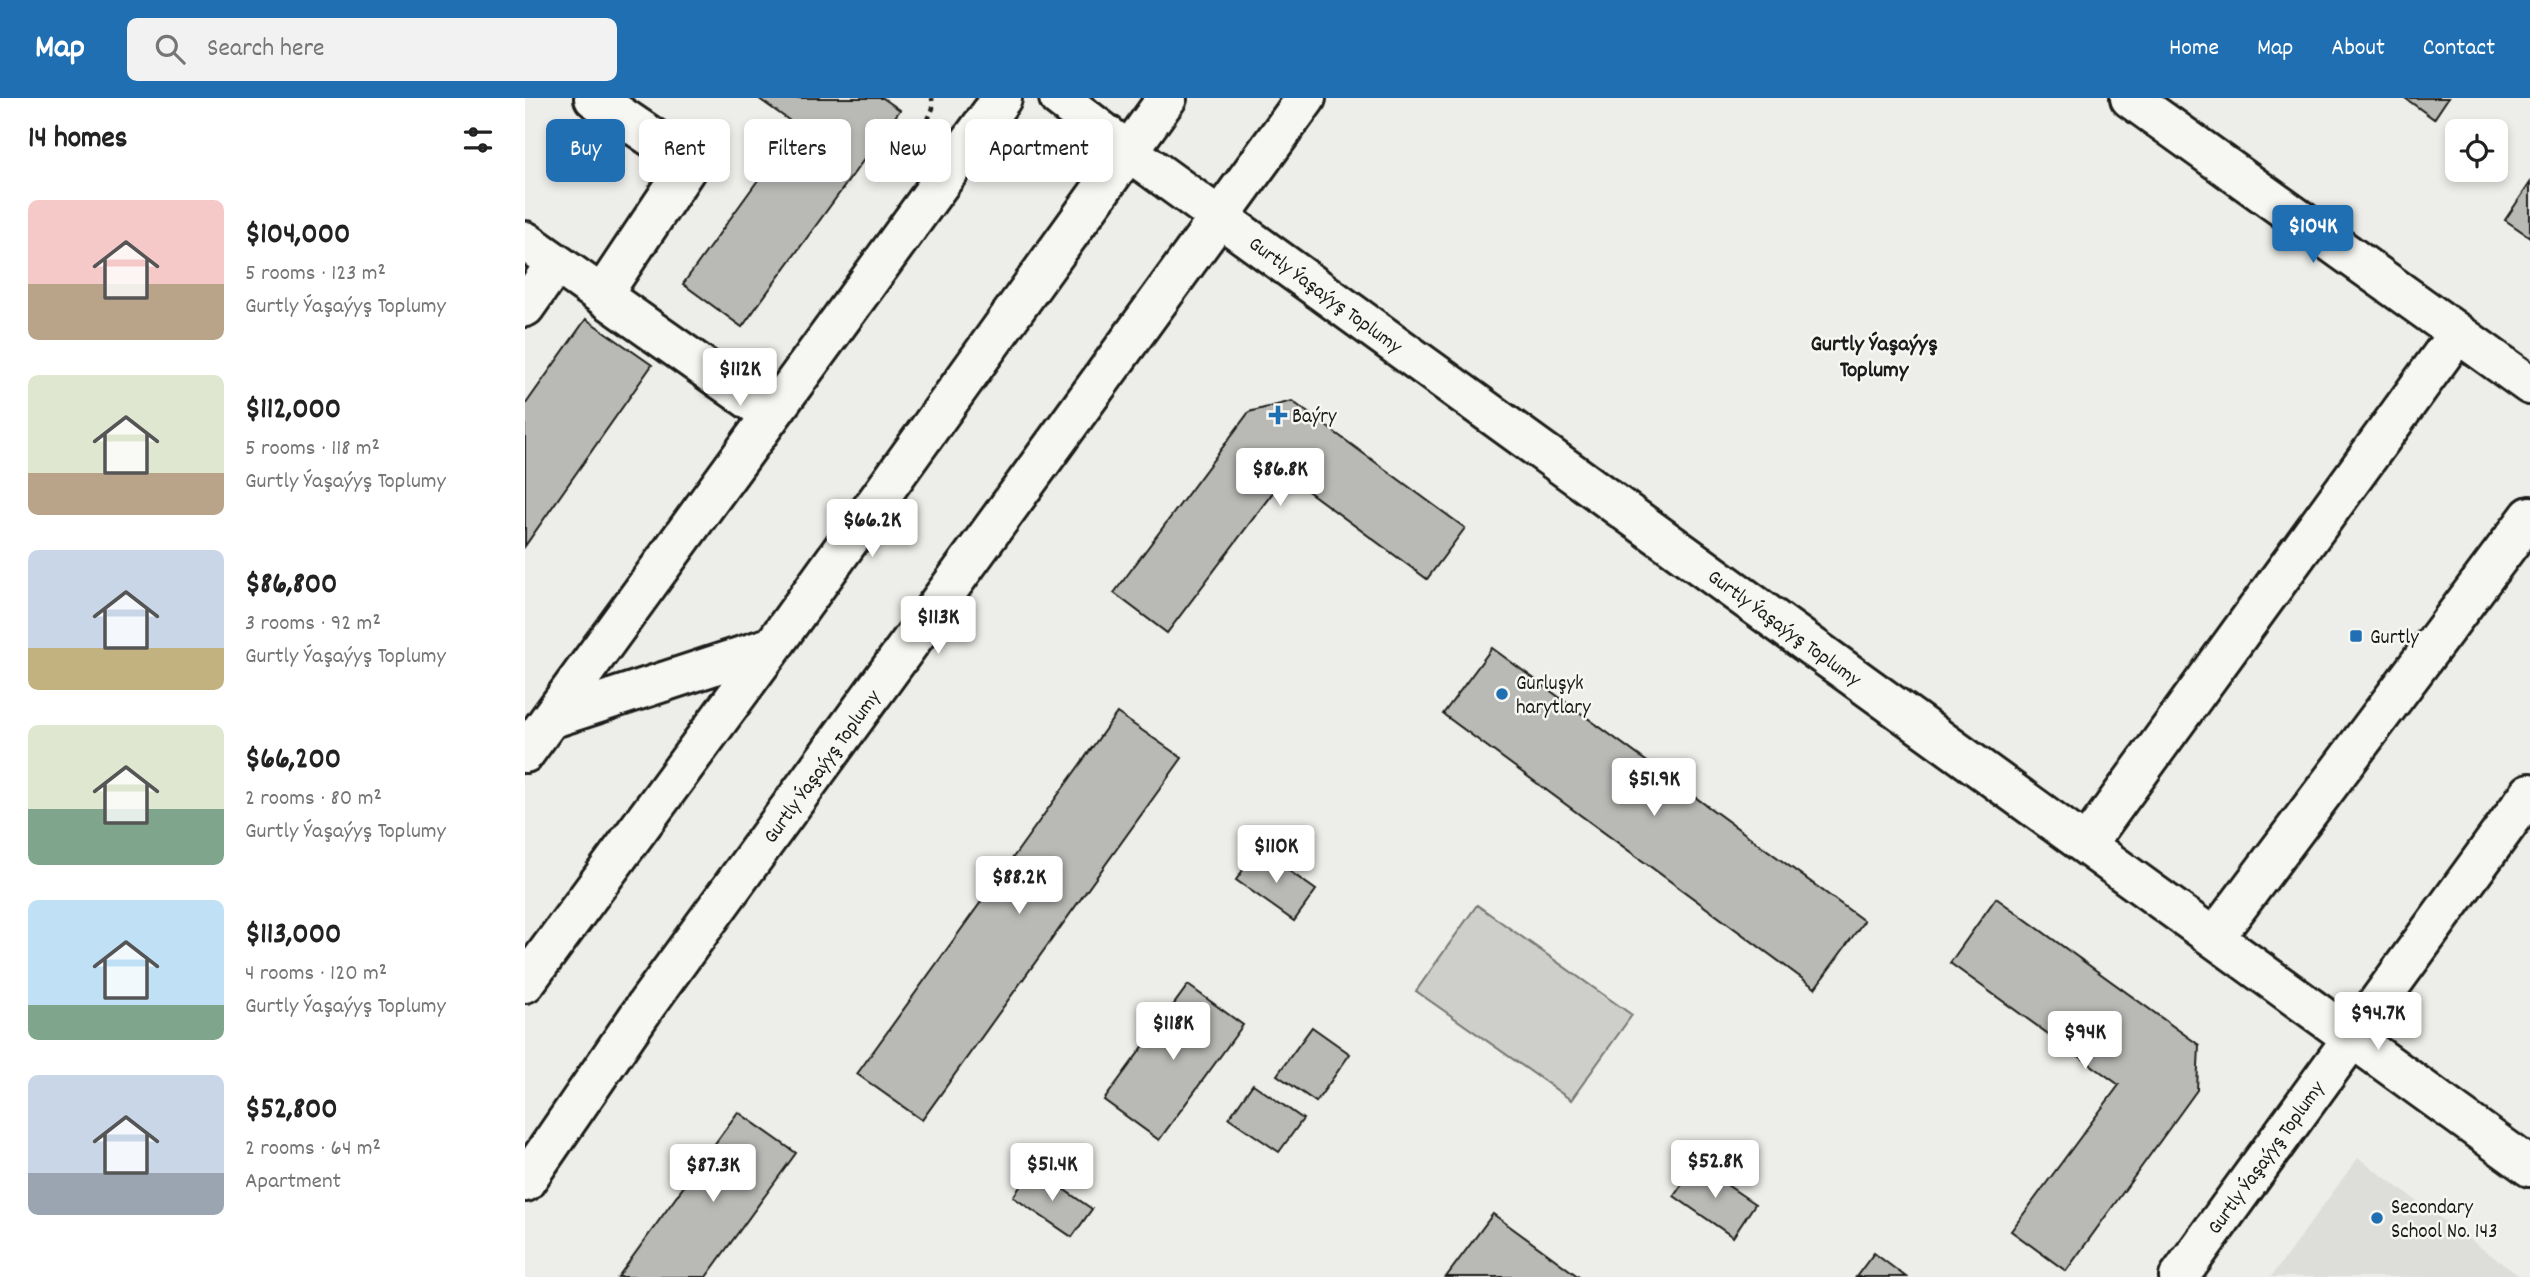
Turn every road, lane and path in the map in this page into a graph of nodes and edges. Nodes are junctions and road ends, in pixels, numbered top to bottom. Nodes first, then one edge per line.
1 (594, 98) edge
2 (1002, 98) edge
3 (1059, 98) edge
4 (1167, 98) edge
5 (1305, 98) edge
6 (2130, 98) edge
7 (1128, 151) junction
8 (1218, 216) junction
9 (525, 240) edge
10 (556, 263) junction
11 (602, 295) junction
12 (525, 307) edge
13 (2458, 333) junction
14 (2530, 384) edge
15 (771, 415) junction
16 (2530, 516) edge
17 (773, 646) junction
18 (550, 719) junction
19 (525, 753) edge
20 (2530, 793) edge
21 (2086, 845) junction
22 (2214, 938) junction
23 (525, 983) edge
24 (2351, 1038) junction
25 (2530, 1167) edge
26 (525, 1182) edge
27 (2179, 1277) edge

1 - 11 street
2 - 15 street
3 - 7 street, Gurtly Ýaşaýyş Toplumy
4 - 7 street
5 - 8 street, Gurtly Ýaşaýyş Toplumy
6 - 13 street
7 - 8 street, Gurtly Ýaşaýyş Toplumy
7 - 17 street
8 - 21 street, Gurtly Ýaşaýyş Toplumy
8 - 26 street, Gurtly Ýaşaýyş Toplumy
9 - 10 street
10 - 11 street
10 - 12 street
11 - 15 street
13 - 14 street
13 - 21 street
15 - 18 street
16 - 22 street
17 - 18 street
17 - 23 street
18 - 19 street
20 - 24 street, Gurtly Ýaşaýyş Toplumy
21 - 22 street, Gurtly Ýaşaýyş Toplumy
22 - 24 street, Gurtly Ýaşaýyş Toplumy
24 - 25 street, Gurtly Ýaşaýyş Toplumy
24 - 27 street, Gurtly Ýaşaýyş Toplumy

